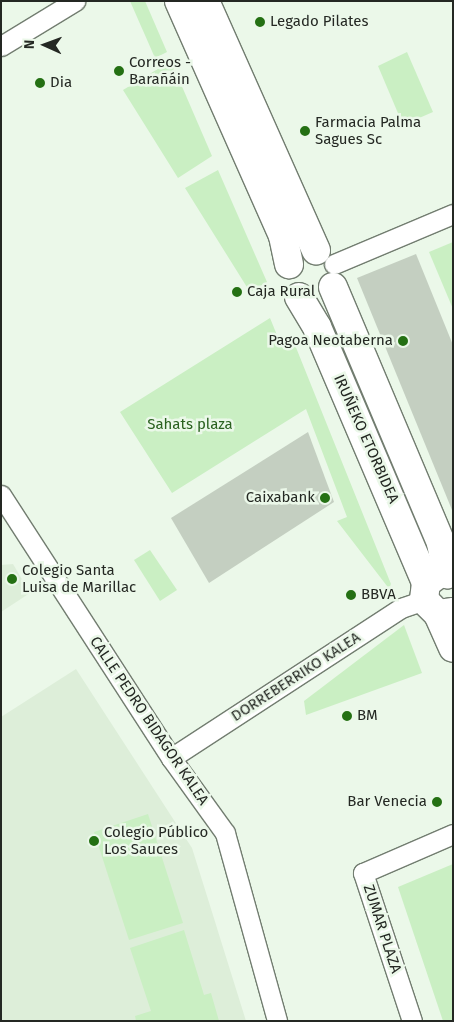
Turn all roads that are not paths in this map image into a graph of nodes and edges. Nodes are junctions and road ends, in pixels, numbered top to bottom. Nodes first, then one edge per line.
1 (75, 1) edge
2 (179, 1) edge
3 (205, 1) edge
4 (1, 46) edge
5 (453, 214) edge
6 (288, 264) junction
7 (328, 267) junction
8 (299, 297) junction
9 (1, 495) edge
10 (440, 593) edge
11 (453, 648) edge
12 (172, 758) junction
13 (453, 834) edge
14 (277, 1021) edge
15 (412, 1021) edge

1 - 4 street
2 - 6 main road
3 - 7 main road, IRUÑEKO ETORBIDEA
5 - 7 street
6 - 7 main road
6 - 8 main road
7 - 8 main road
7 - 10 main road, IRUÑEKO ETORBIDEA
8 - 10 main road, IRUÑEKO ETORBIDEA
9 - 12 street, CALLE PEDRO BIDAGOR KALEA
10 - 11 main road, IRUÑEKO ETORBIDEA
10 - 12 street, DORREBERRIKO KALEA
12 - 14 street, CALLE PEDRO BIDAGOR KALEA
13 - 15 street, ZUMAR PLAZA

